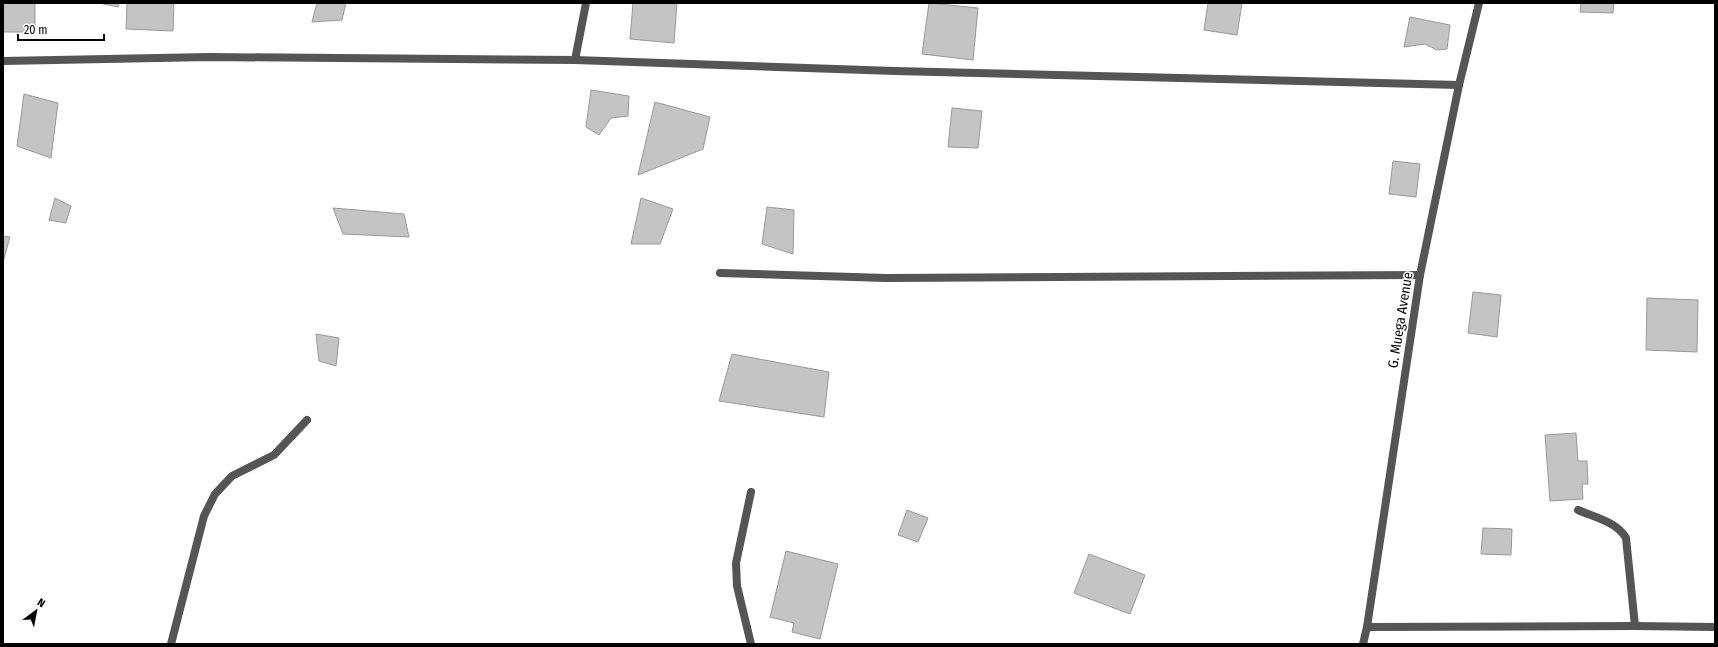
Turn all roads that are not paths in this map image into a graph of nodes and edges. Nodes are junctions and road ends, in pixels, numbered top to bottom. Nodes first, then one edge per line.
1 (586, 3) edge
2 (1479, 3) edge
3 (575, 60) junction
4 (3, 61) edge
5 (1459, 85) junction
6 (720, 273) dead end
7 (1420, 275) junction
8 (307, 420) dead end
9 (751, 492) dead end
10 (1578, 510) dead end
11 (1634, 626) junction
12 (1367, 627) junction
13 (1715, 627) edge
14 (171, 644) edge
15 (751, 644) edge
16 (1363, 644) edge

1 - 3 street
2 - 5 street, G. Muega Avenue
3 - 4 street
3 - 5 street
5 - 7 street, G. Muega Avenue
6 - 7 street
7 - 12 street, G. Muega Avenue
8 - 14 street
9 - 15 street
10 - 11 street
11 - 12 street
11 - 13 street
12 - 16 street, G. Muega Avenue

